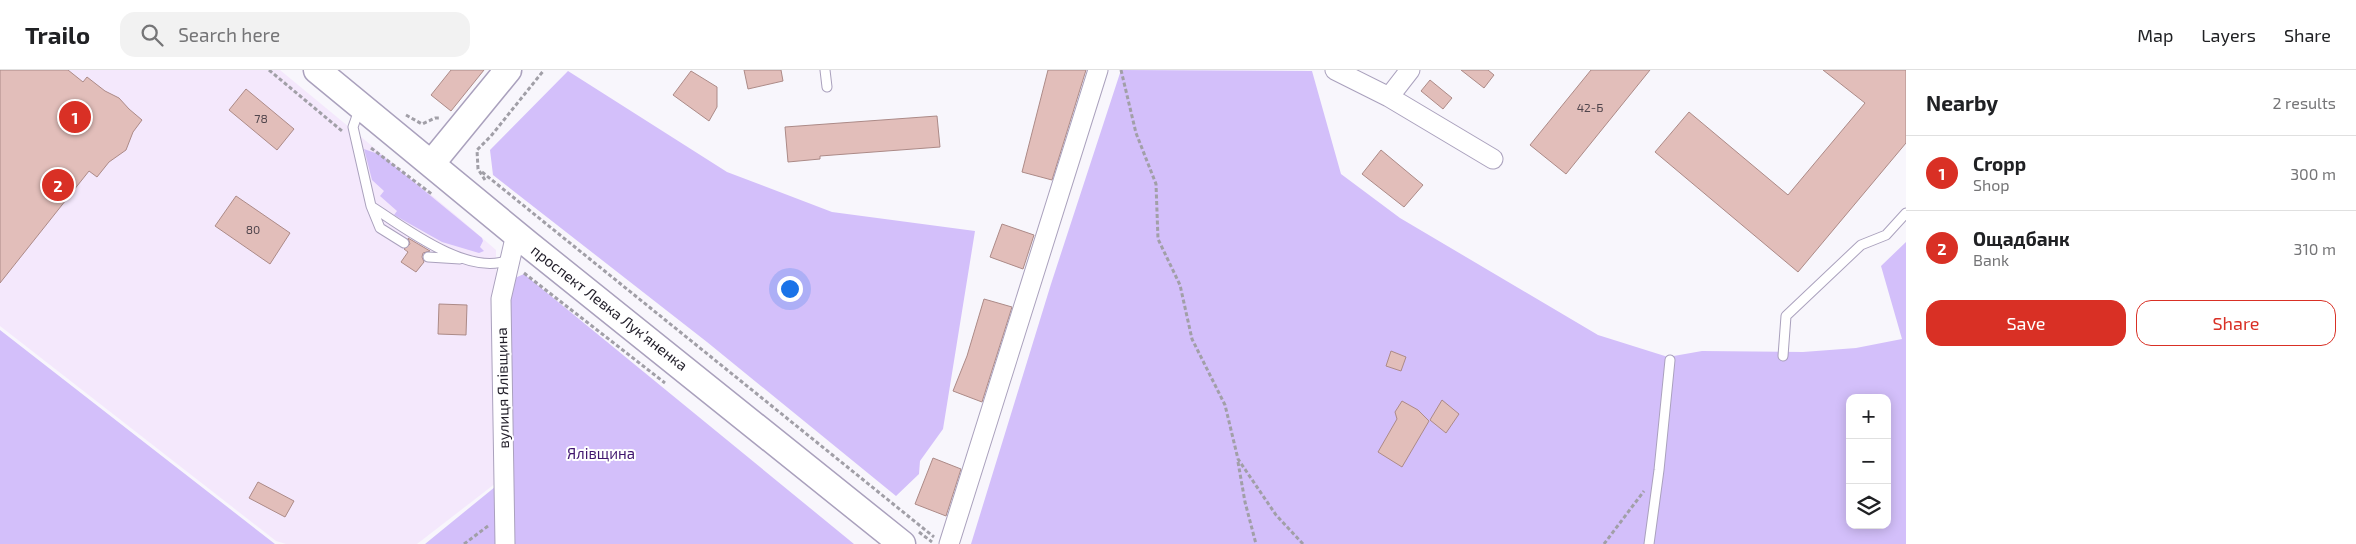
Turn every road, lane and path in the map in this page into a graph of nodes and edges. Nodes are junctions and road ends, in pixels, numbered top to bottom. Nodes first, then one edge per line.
1 (317, 70) edge
2 (508, 70) edge
3 (544, 70) edge
4 (825, 70) edge
5 (1098, 70) edge
6 (1121, 70) edge
7 (1335, 70) edge
8 (1410, 70) edge
9 (827, 87) dead end
10 (1388, 97) junction
11 (361, 107) junction
12 (398, 110) dead end
13 (448, 118) dead end
14 (1493, 159) dead end
15 (431, 164) junction
16 (478, 169) junction
17 (487, 182) dead end
18 (371, 206) junction
19 (1906, 213) edge
20 (404, 243) dead end
21 (517, 246) junction
22 (428, 257) dead end
23 (467, 260) junction
24 (1783, 356) dead end
25 (1670, 360) dead end
26 (1238, 459) junction
27 (1660, 470) junction
28 (504, 514) junction
29 (942, 541) edge
30 (464, 544) edge
31 (505, 544) edge
32 (902, 544) edge
33 (1256, 544) edge
34 (1303, 544) edge
35 (1604, 544) edge
36 (1649, 544) edge

1 - 11 main road, проспект Левка Лукʼяненка
2 - 15 main road
3 - 16 path
4 - 9 lane
5 - 29 street
6 - 26 path
7 - 10 street
8 - 10 street
10 - 14 street
11 - 15 main road, проспект Левка Лукʼяненка
11 - 18 lane
12 - 13 path
15 - 21 main road, проспект Левка Лукʼяненка
16 - 17 path
16 - 29 path
18 - 20 lane
18 - 23 lane
19 - 24 lane
21 - 23 lane
21 - 28 street, вулиця Ялівщина
21 - 32 main road, проспект Левка Лукʼяненка
22 - 23 lane
25 - 27 lane
26 - 33 path
26 - 34 path
27 - 35 path
27 - 36 lane
28 - 30 path
28 - 31 street, вулиця Ялівщина

